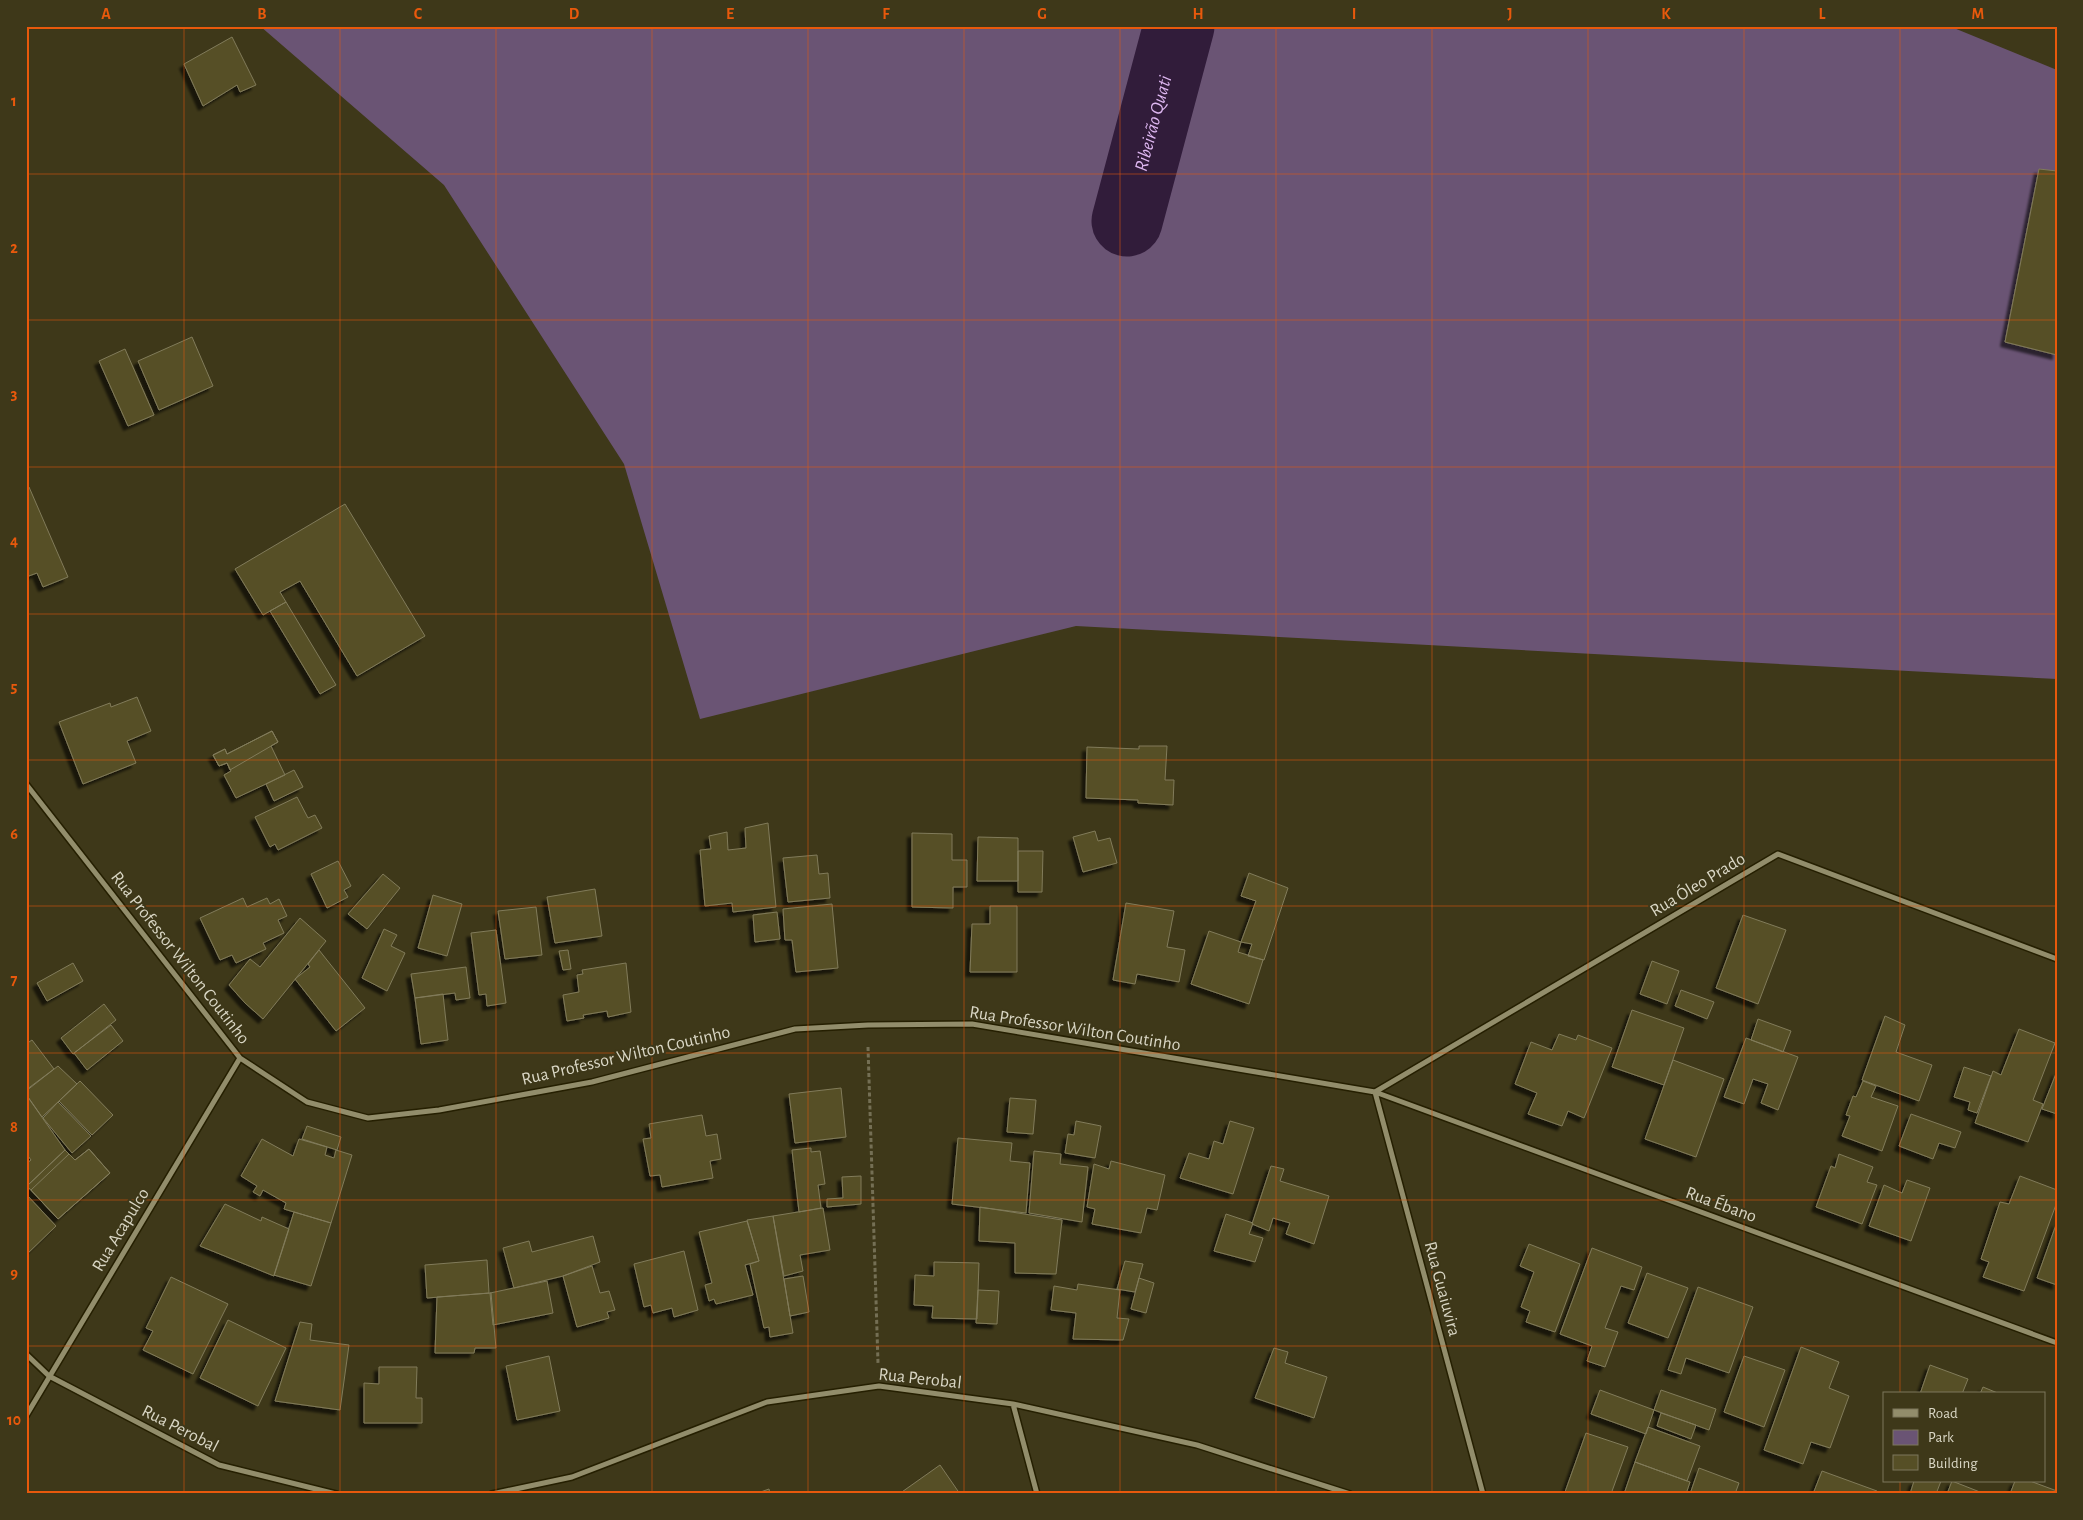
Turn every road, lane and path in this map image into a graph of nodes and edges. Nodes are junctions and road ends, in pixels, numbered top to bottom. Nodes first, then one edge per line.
1 (26, 784) edge
2 (2057, 959) edge
3 (868, 1025) junction
4 (240, 1058) junction
5 (1376, 1092) junction
6 (2057, 1343) edge
7 (26, 1354) edge
8 (49, 1376) junction
9 (879, 1386) junction
10 (1014, 1404) junction
11 (26, 1416) edge
12 (336, 1494) edge
13 (492, 1494) edge
14 (1037, 1494) edge
15 (1350, 1494) edge
16 (1483, 1494) edge

1 - 4 street, Rua Professor Wilton Coutinho
2 - 5 street, Rua Óleo Prado
3 - 4 street, Rua Professor Wilton Coutinho
3 - 5 street, Rua Professor Wilton Coutinho
3 - 9 path
4 - 8 street, Rua Acapulco
5 - 6 street, Rua Ébano
5 - 16 street, Rua Guaiuvira
7 - 8 street, Rua Perobal
8 - 11 street, Rua Acapulco
8 - 12 street, Rua Perobal
9 - 10 street, Rua Perobal
9 - 13 street, Rua Perobal
10 - 14 street
10 - 15 street, Rua Perobal

